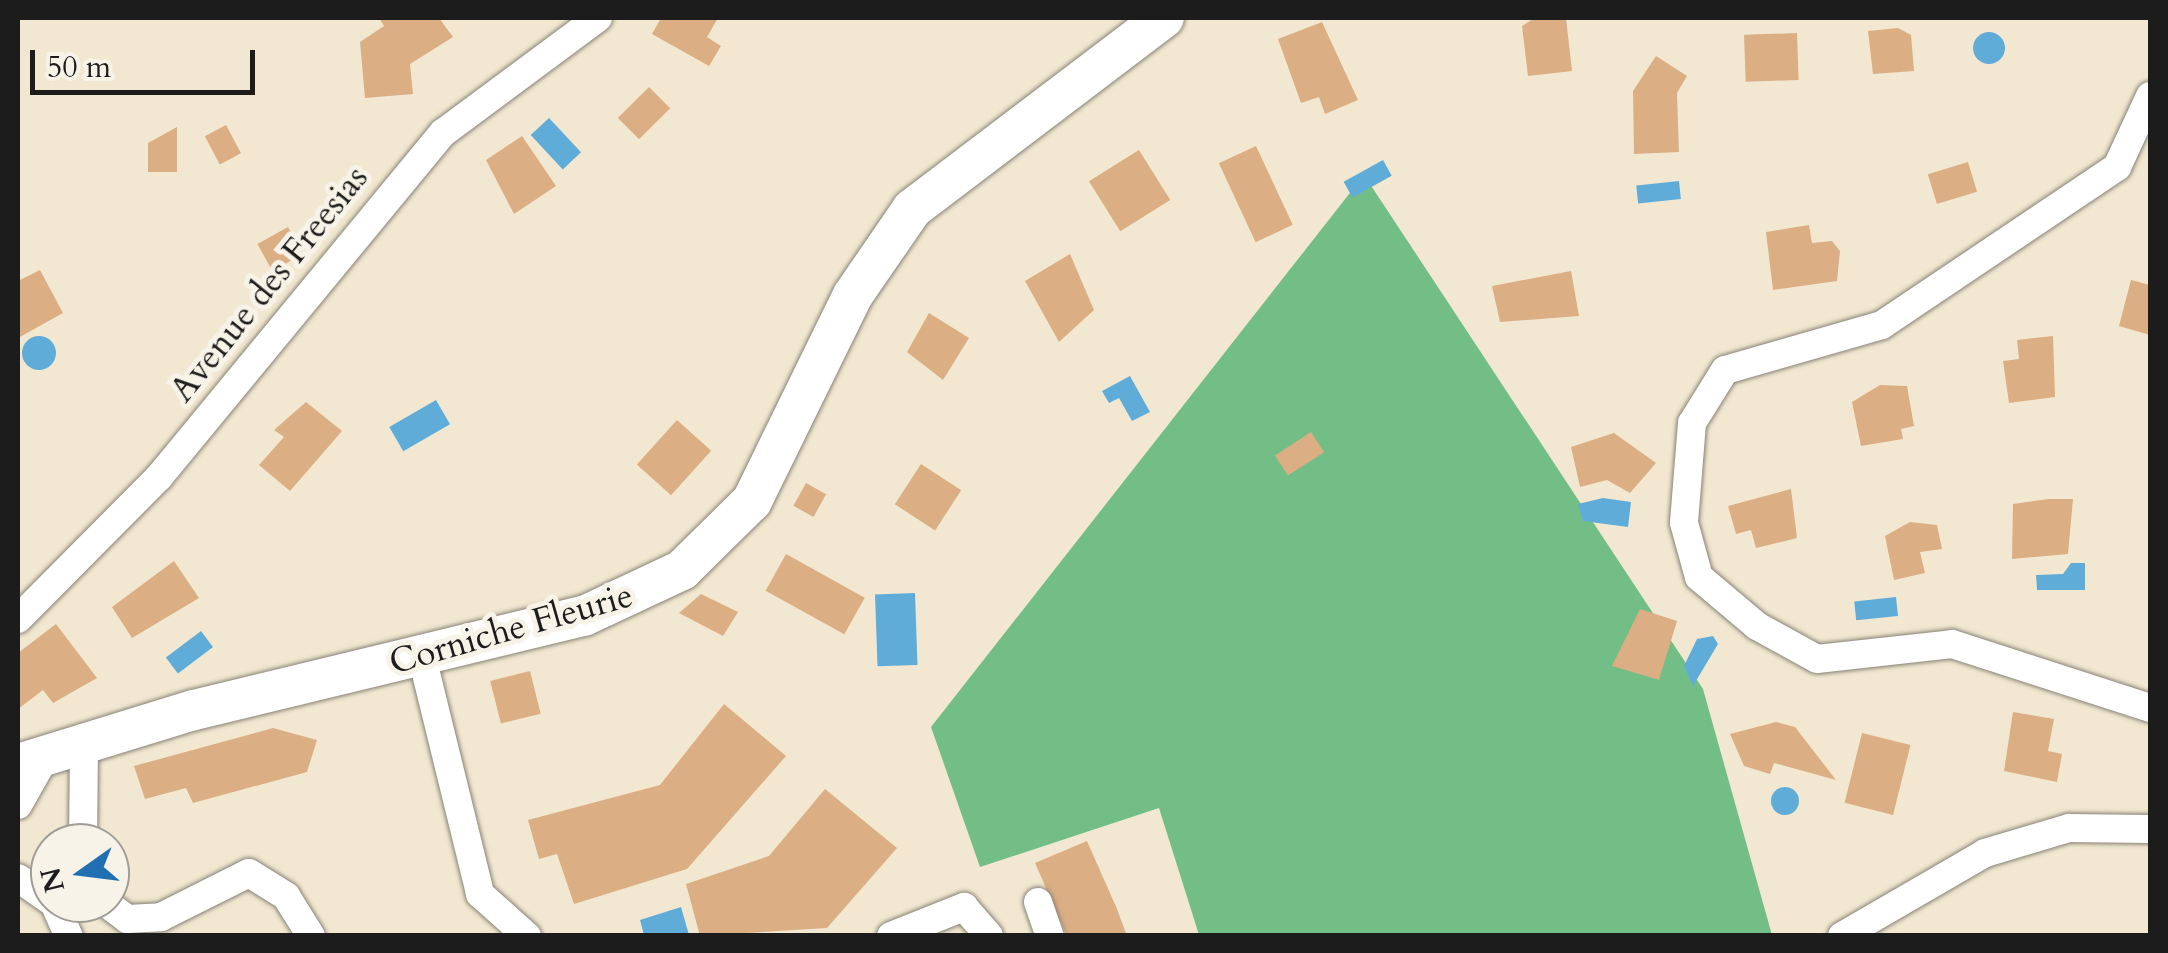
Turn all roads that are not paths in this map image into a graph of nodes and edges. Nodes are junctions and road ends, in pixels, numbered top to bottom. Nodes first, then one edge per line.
1 (598, 18) edge
2 (1164, 18) edge
3 (2150, 96) edge
4 (18, 619) edge
5 (422, 657) junction
6 (2150, 708) edge
7 (50, 754) edge
8 (18, 805) edge
9 (76, 823) edge
10 (2150, 829) edge
11 (1038, 902) dead end
12 (130, 918) edge
13 (310, 936) edge
14 (527, 936) edge
15 (892, 936) edge
16 (989, 936) edge
17 (1050, 936) edge
18 (1842, 936) edge

1 - 4 street, Avenue des Freesias
2 - 5 main road, Corniche Fleurie
3 - 6 street
5 - 7 main road, Corniche Fleurie
5 - 14 street
7 - 8 street
7 - 9 street
10 - 18 street
11 - 17 street
12 - 13 street
15 - 16 street

